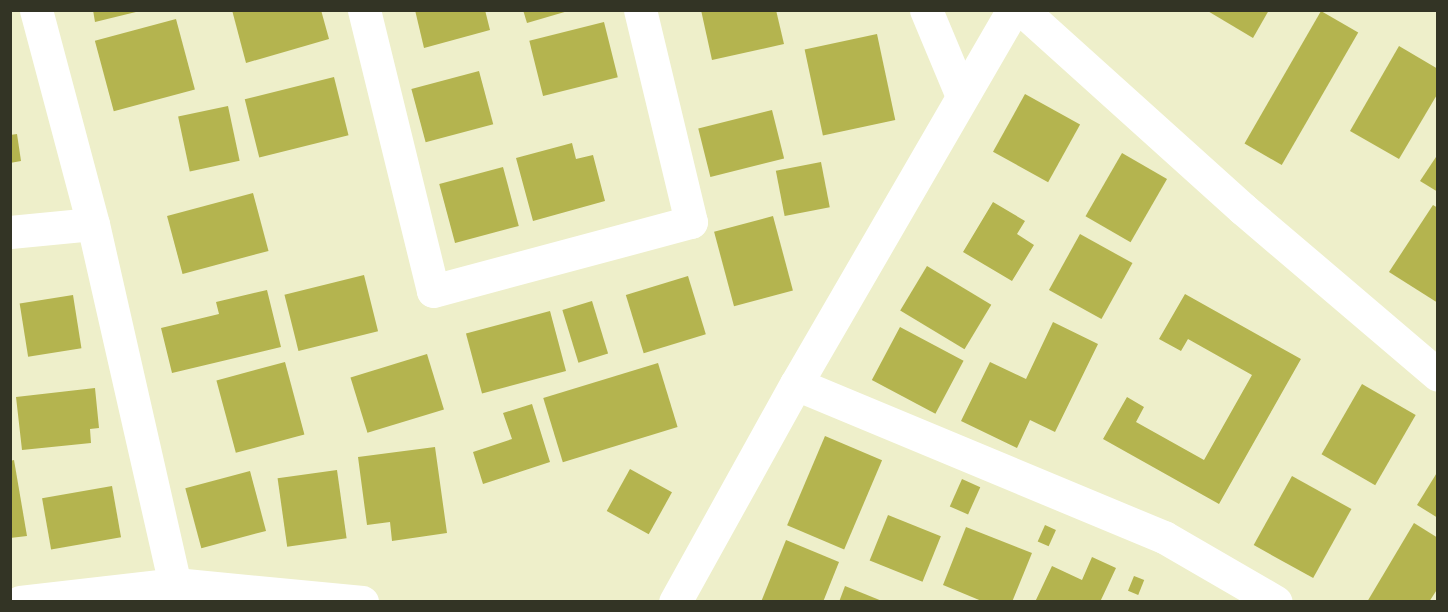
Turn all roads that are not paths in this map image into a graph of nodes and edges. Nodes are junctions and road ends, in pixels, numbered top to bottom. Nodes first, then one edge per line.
1 (36, 10) edge
2 (364, 10) edge
3 (640, 10) edge
4 (926, 10) edge
5 (1012, 10) edge
6 (1022, 10) edge
7 (962, 96) junction
8 (93, 224) junction
9 (10, 232) edge
10 (1437, 375) edge
11 (796, 384) junction
12 (175, 584) junction
13 (20, 602) edge
14 (362, 602) edge
15 (675, 602) edge
16 (1276, 602) edge

1 - 8 street
2 - 3 street
4 - 7 street
5 - 7 street
6 - 10 street
7 - 11 street
8 - 9 street
8 - 12 street
11 - 15 street
11 - 16 street
12 - 13 street
12 - 14 street

